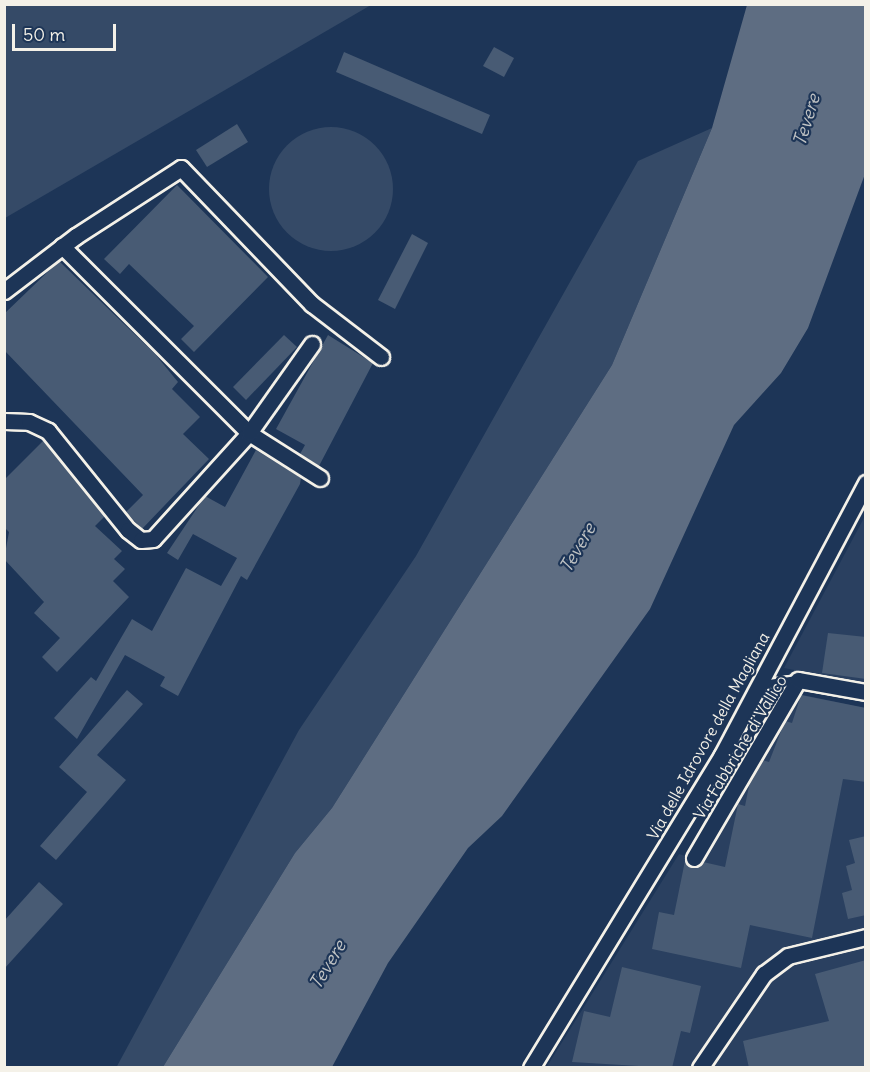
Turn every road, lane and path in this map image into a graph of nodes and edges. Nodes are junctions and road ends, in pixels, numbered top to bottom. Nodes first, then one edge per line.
1 (62, 246) junction
2 (4, 291) edge
3 (312, 344) dead end
4 (381, 357) dead end
5 (4, 421) edge
6 (249, 433) junction
7 (320, 478) dead end
8 (866, 483) edge
9 (798, 680) junction
10 (758, 688) junction
11 (866, 692) edge
12 (694, 858) dead end
13 (866, 936) edge
14 (531, 1068) edge
15 (700, 1068) edge

1 - 2 street
1 - 4 street
1 - 6 street
3 - 6 street
5 - 6 street
6 - 7 street
8 - 10 street, Via delle Idrovore della Magliana
9 - 10 lane
9 - 11 street, Via Fabbriche di Vallico
9 - 12 street, Via Fabbriche di Vallico
10 - 14 street, Via delle Idrovore della Magliana
13 - 15 street

